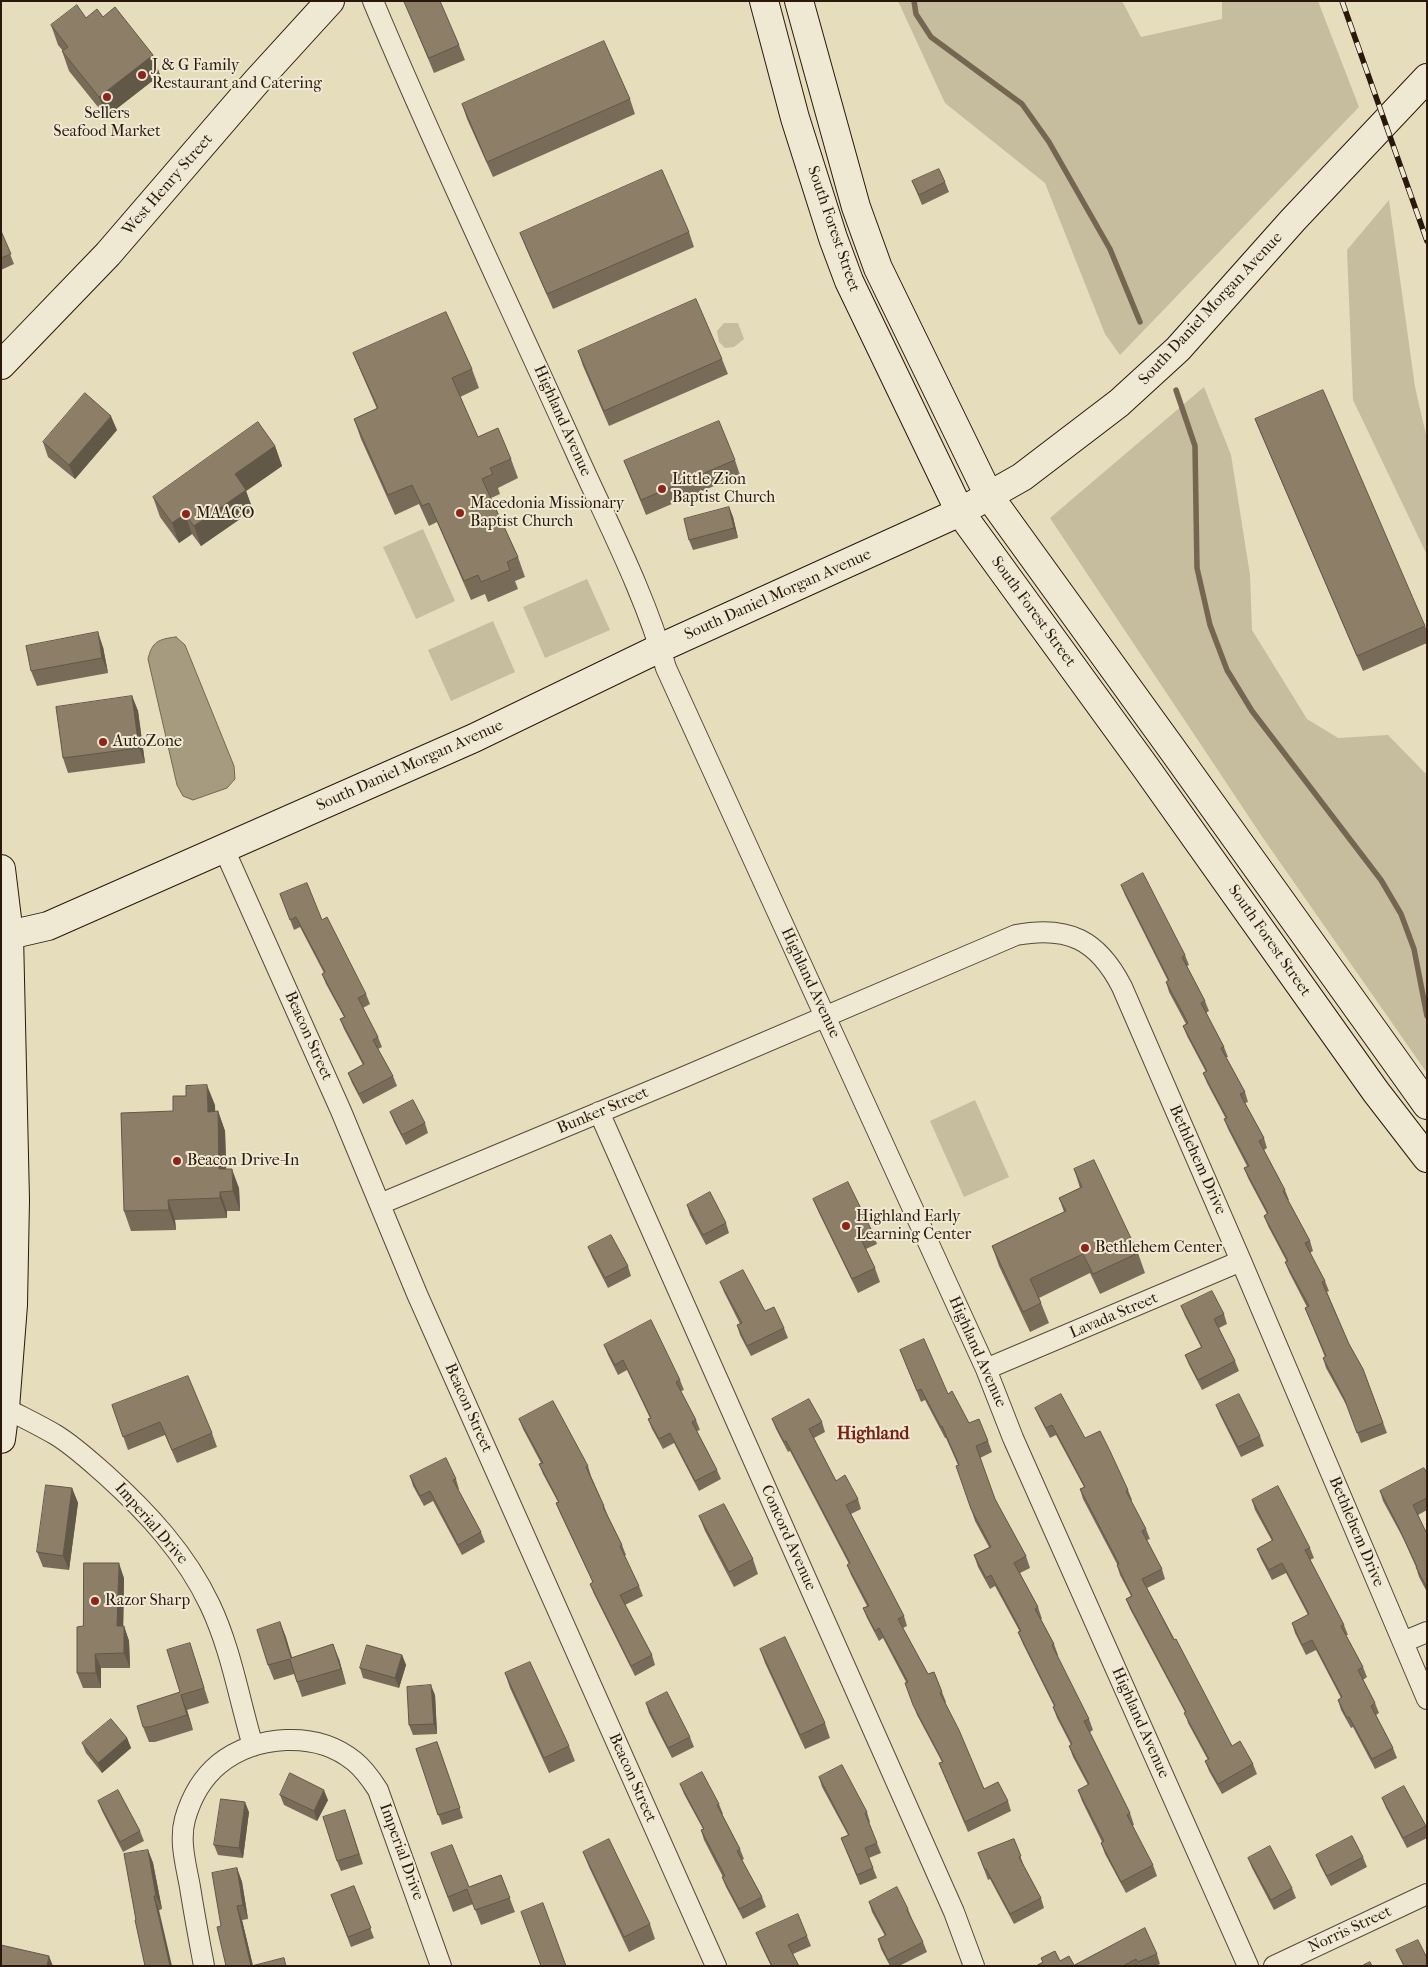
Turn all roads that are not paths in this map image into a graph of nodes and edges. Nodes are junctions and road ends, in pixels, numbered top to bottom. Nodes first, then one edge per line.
1 (330, 1) edge
2 (373, 1) edge
3 (764, 1) edge
4 (799, 1) edge
5 (1427, 78) edge
6 (1, 365) edge
7 (989, 496) junction
8 (960, 512) junction
9 (660, 648) junction
10 (224, 848) junction
11 (1, 869) edge
12 (9, 935) junction
13 (825, 1017) junction
14 (6, 1022) edge
15 (1427, 1105) edge
16 (599, 1112) junction
17 (1427, 1158) edge
18 (380, 1204) junction
19 (1241, 1261) junction
20 (986, 1369) junction
21 (6, 1408) junction
22 (1, 1439) edge
23 (1427, 1632) edge
24 (1403, 1642) junction
25 (1427, 1699) edge
26 (253, 1746) junction
27 (1427, 1894) edge
28 (204, 1966) edge
29 (441, 1966) edge
30 (716, 1966) edge
31 (974, 1966) edge
32 (1248, 1966) edge
33 (1274, 1966) edge

1 - 6 street, West Henry Street
2 - 9 street, Highland Avenue
3 - 8 street, South Forest Street
4 - 7 street, South Forest Street
5 - 7 street, South Daniel Morgan Avenue
7 - 8 street, South Daniel Morgan Avenue
7 - 15 street, South Forest Street
8 - 9 street, South Daniel Morgan Avenue
8 - 17 street, South Forest Street
9 - 10 street, South Daniel Morgan Avenue
9 - 13 street, Highland Avenue
10 - 12 street, South Daniel Morgan Avenue
10 - 18 street, Beacon Street
11 - 12 street
12 - 14 street
13 - 16 street, Bunker Street
13 - 19 street, Bethlehem Drive
13 - 20 street, Highland Avenue
14 - 21 street
16 - 18 street, Bunker Street
16 - 31 street, Concord Avenue
18 - 30 street, Beacon Street
19 - 20 street, Lavada Street
19 - 24 street, Bethlehem Drive
20 - 32 street, Highland Avenue
21 - 22 street
21 - 26 street, Imperial Drive
23 - 24 street
24 - 25 street, Bethlehem Drive
26 - 28 street, Imperial Drive
26 - 29 street, Imperial Drive
27 - 33 street, Norris Street

